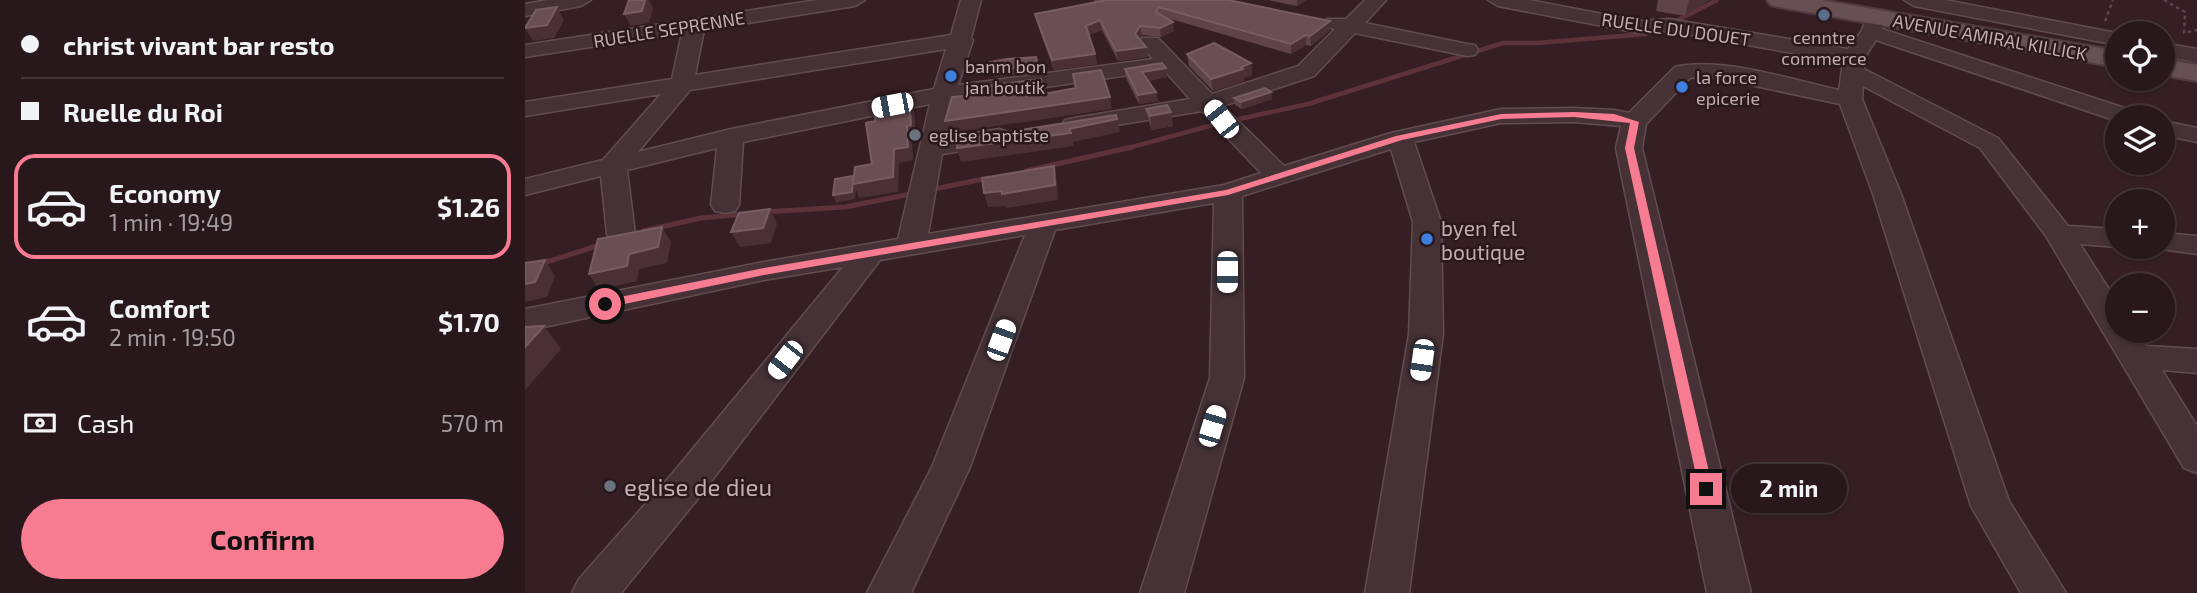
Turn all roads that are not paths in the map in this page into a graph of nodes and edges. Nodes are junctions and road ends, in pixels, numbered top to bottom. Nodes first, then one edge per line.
1 (855, 0) edge
2 (971, 0) edge
3 (1375, 0) edge
4 (1498, 0) edge
5 (1779, 0) edge
6 (1916, 0) edge
7 (1996, 0) edge
8 (590, 1) edge
9 (525, 10) edge
10 (1307, 17) edge
11 (2020, 19) junction
12 (695, 26) junction
13 (1348, 26) junction
14 (2105, 36) edge
15 (962, 40) junction
16 (1150, 43) dead end
17 (2037, 45) junction
18 (1467, 50) dead end
19 (525, 51) edge
20 (2175, 51) edge
21 (1861, 56) junction
22 (2197, 56) edge
23 (2105, 57) edge
24 (1170, 63) junction
25 (2175, 69) edge
26 (2197, 73) edge
27 (682, 85) junction
28 (946, 94) junction
29 (525, 108) edge
30 (2105, 112) edge
31 (1221, 117) junction
32 (1635, 122) junction
33 (1050, 128) edge
34 (2175, 130) edge
35 (1023, 133) edge
36 (2197, 135) edge
37 (731, 137) junction
38 (1399, 138) junction
39 (930, 148) junction
40 (613, 165) junction
41 (1280, 177) junction
42 (525, 187) edge
43 (1228, 192) junction
44 (725, 205) dead end
45 (1043, 225) junction
46 (621, 234) edge
47 (2059, 234) junction
48 (2105, 238) edge
49 (2175, 243) edge
50 (911, 245) junction
51 (2197, 245) edge
52 (868, 256) junction
53 (2105, 306) edge
54 (525, 320) edge
55 (2128, 343) edge
56 (2141, 343) edge
57 (2197, 361) edge
58 (2197, 457) edge
59 (594, 593) edge
60 (889, 593) edge
61 (1162, 593) edge
62 (1387, 593) edge
63 (1729, 593) edge
64 (2044, 593) edge

1 - 12 street, RUELLE SEPRENNE
2 - 15 street
3 - 13 street
4 - 21 street, RUELLE DU DOUET
5 - 21 main road, AVENUE AMIRAL KILLICK
6 - 11 street
7 - 11 street
8 - 9 street
10 - 13 street
11 - 14 street
11 - 17 street
12 - 19 street, RUELLE SEPRENNE
12 - 27 street
13 - 18 street
13 - 31 street
15 - 27 street
15 - 28 street
16 - 24 street
17 - 21 main road, AVENUE AMIRAL KILLICK
17 - 23 main road, AVENUE AMIRAL KILLICK
20 - 22 street
21 - 30 street
21 - 32 street
21 - 47 street
21 - 64 street
24 - 28 street
24 - 31 street
25 - 26 main road
27 - 29 street
27 - 40 street
28 - 37 street
28 - 39 street
31 - 33 street
31 - 41 street
32 - 38 street
32 - 63 street
34 - 36 street
35 - 39 street
37 - 40 street
37 - 44 street
38 - 41 street
38 - 62 street
39 - 50 street
40 - 42 street
40 - 46 street
41 - 43 street
43 - 45 street
43 - 61 street
45 - 50 street
45 - 60 street
47 - 48 street
47 - 53 street
49 - 51 street
50 - 52 street
52 - 54 street
52 - 59 street
55 - 58 street
56 - 57 street

